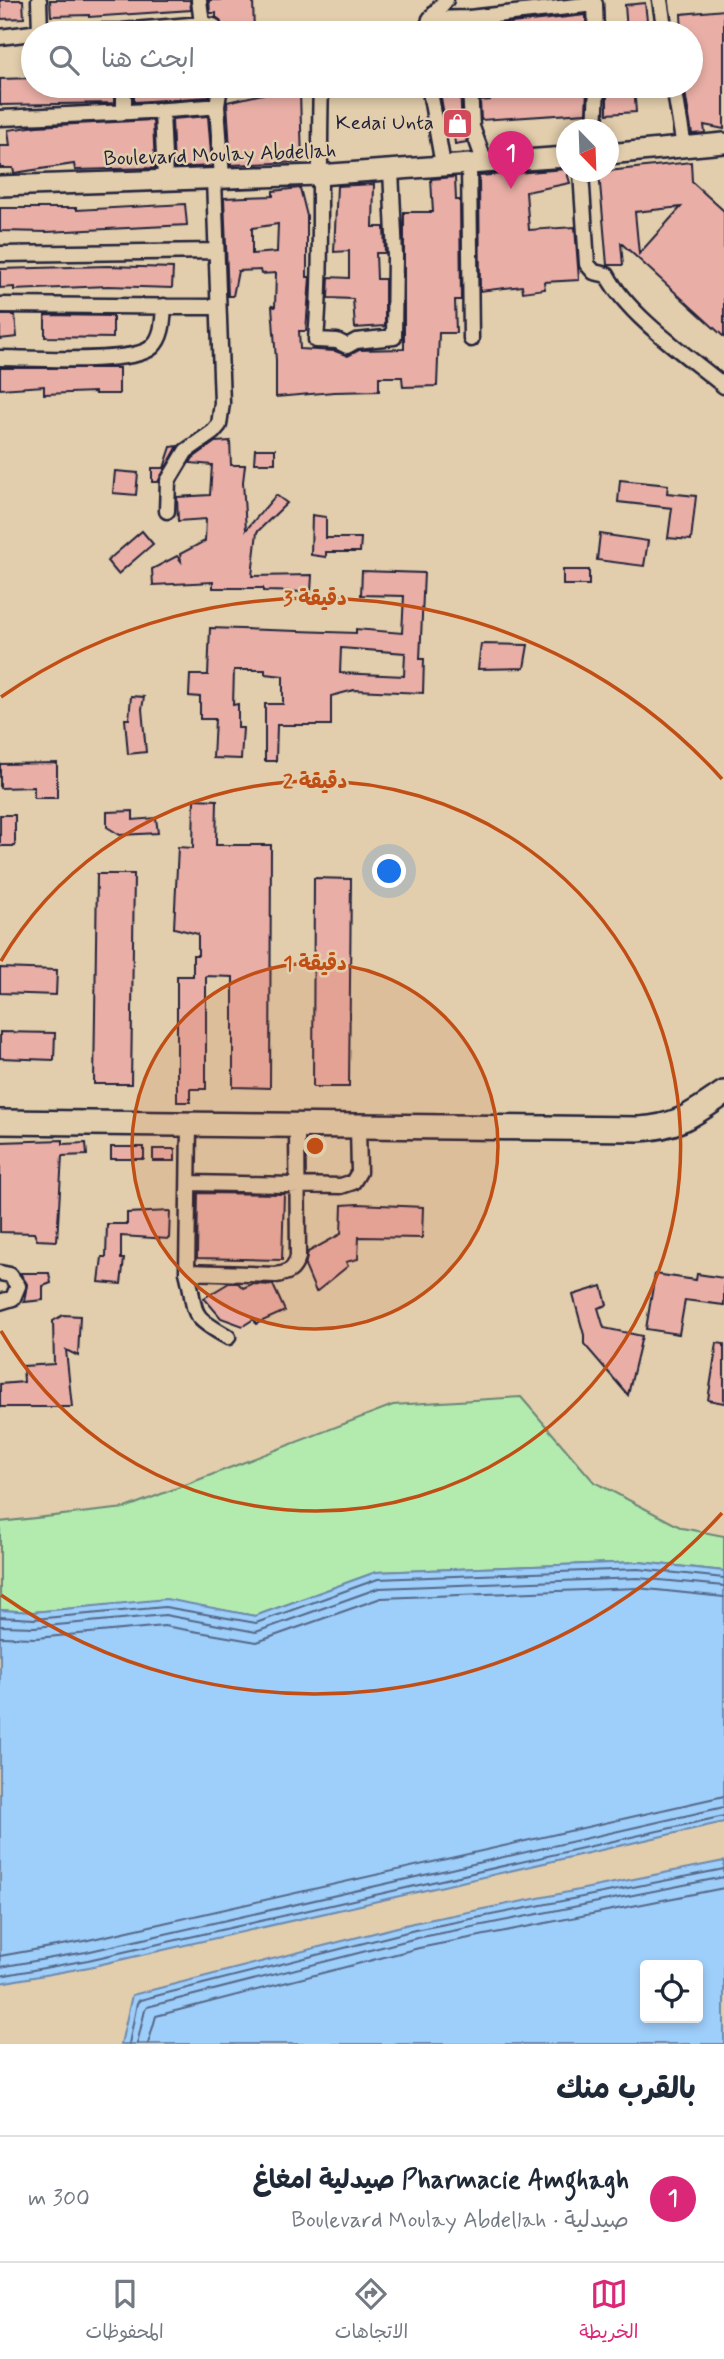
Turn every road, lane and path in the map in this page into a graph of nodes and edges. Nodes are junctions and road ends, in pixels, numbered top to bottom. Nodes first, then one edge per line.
1 (39, 0) edge
2 (200, 0) edge
3 (446, 0) edge
4 (660, 0) edge
5 (469, 18) joint
6 (40, 21) edge
7 (202, 21) edge
8 (431, 21) edge
9 (454, 21) edge
10 (596, 21) edge
11 (663, 21) edge
12 (21, 34) edge
13 (0, 37) edge
14 (124, 98) edge
15 (218, 98) edge
16 (321, 98) edge
17 (431, 98) edge
18 (470, 98) edge
19 (596, 98) edge
20 (676, 98) edge
21 (217, 106) junction
22 (124, 111) junction
23 (162, 111) junction
24 (0, 118) edge
25 (596, 119) edge
26 (724, 143) edge
27 (684, 147) junction
28 (619, 153) edge
29 (556, 158) edge
30 (477, 163) junction
31 (443, 165) junction
32 (391, 170) junction
33 (318, 175) junction
34 (218, 178) junction
35 (165, 179) junction
36 (582, 182) edge
37 (0, 186) edge
38 (216, 251) junction
39 (0, 254) edge
40 (0, 304) edge
41 (164, 306) junction
42 (218, 306) junction
43 (471, 340) dead end
44 (0, 358) edge
45 (724, 386) edge
46 (167, 511) dead end
47 (724, 1093) edge
48 (0, 1122) edge
49 (189, 1124) junction
50 (297, 1126) junction
51 (358, 1126) junction
52 (189, 1183) junction
53 (299, 1187) junction
54 (187, 1272) junction
55 (0, 1273) edge
56 (0, 1301) edge
57 (228, 1337) dead end

1 - 6 street
2 - 7 street
3 - 8 street
4 - 11 street
5 - 9 street
5 - 10 street
12 - 13 street
14 - 22 street
15 - 21 street
16 - 33 street
17 - 31 street
18 - 30 street
19 - 25 street
20 - 27 street
21 - 23 street
21 - 34 street
22 - 23 street
22 - 24 street
23 - 35 street
26 - 27 main road
27 - 28 main road
29 - 30 main road, Boulevard Moulay Abdellah
30 - 31 main road, Boulevard Moulay Abdellah
30 - 43 street
31 - 32 main road, Boulevard Moulay Abdellah
32 - 33 main road, Boulevard Moulay Abdellah
32 - 33 street
33 - 34 main road, Boulevard Moulay Abdellah
34 - 35 main road, Boulevard Moulay Abdellah
34 - 38 street
35 - 37 main road, Boulevard Moulay Abdellah
36 - 45 street
38 - 39 street
38 - 42 street
40 - 41 street
41 - 42 street
41 - 44 street
42 - 46 street
47 - 51 main road
48 - 49 main road
49 - 50 main road
49 - 52 street
50 - 51 main road
50 - 53 street
51 - 53 street
52 - 53 street
52 - 54 street
53 - 54 street
54 - 57 street
55 - 56 street

